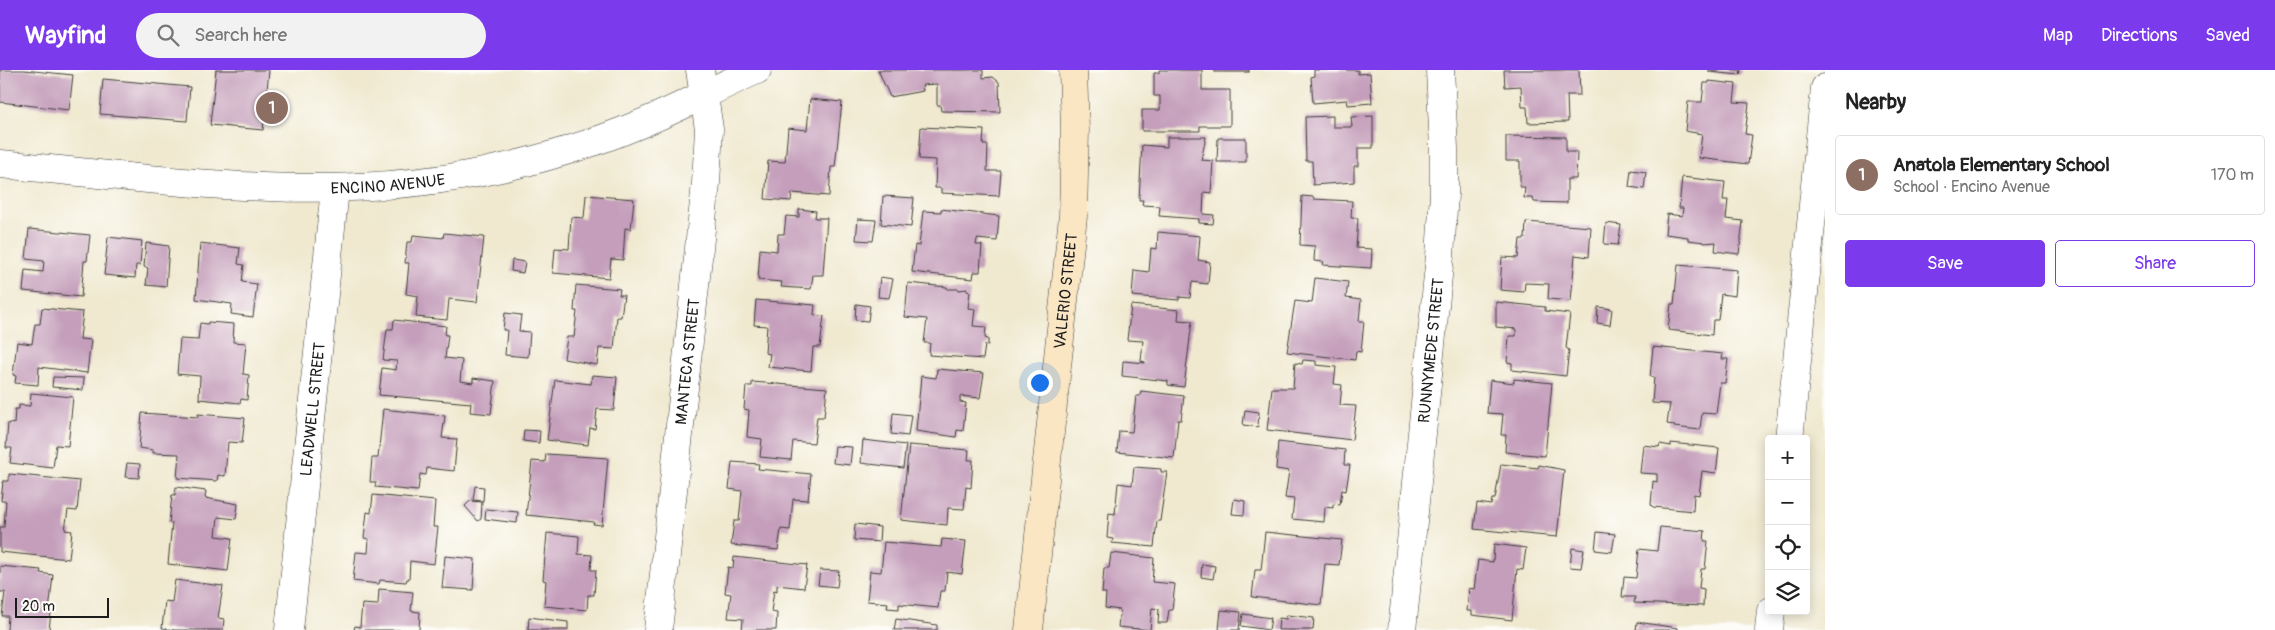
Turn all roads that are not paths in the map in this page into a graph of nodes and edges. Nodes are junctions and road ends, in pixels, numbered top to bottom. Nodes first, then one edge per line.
1 (757, 70) edge
2 (1073, 70) edge
3 (1440, 70) edge
4 (702, 82) edge
5 (1825, 88) edge
6 (0, 164) edge
7 (335, 188) junction
8 (1789, 435) edge
9 (1771, 615) edge
10 (289, 630) edge
11 (658, 630) edge
12 (1029, 630) edge
13 (1402, 630) edge
14 (1769, 630) edge

1 - 4 street, ENCINO AVENUE
2 - 12 street, VALERIO STREET
3 - 13 street, RUNNYMEDE STREET
4 - 7 street, ENCINO AVENUE
4 - 11 street, MANTECA STREET
5 - 8 street
6 - 7 street, ENCINO AVENUE
7 - 10 street, LEADWELL STREET
9 - 14 street

